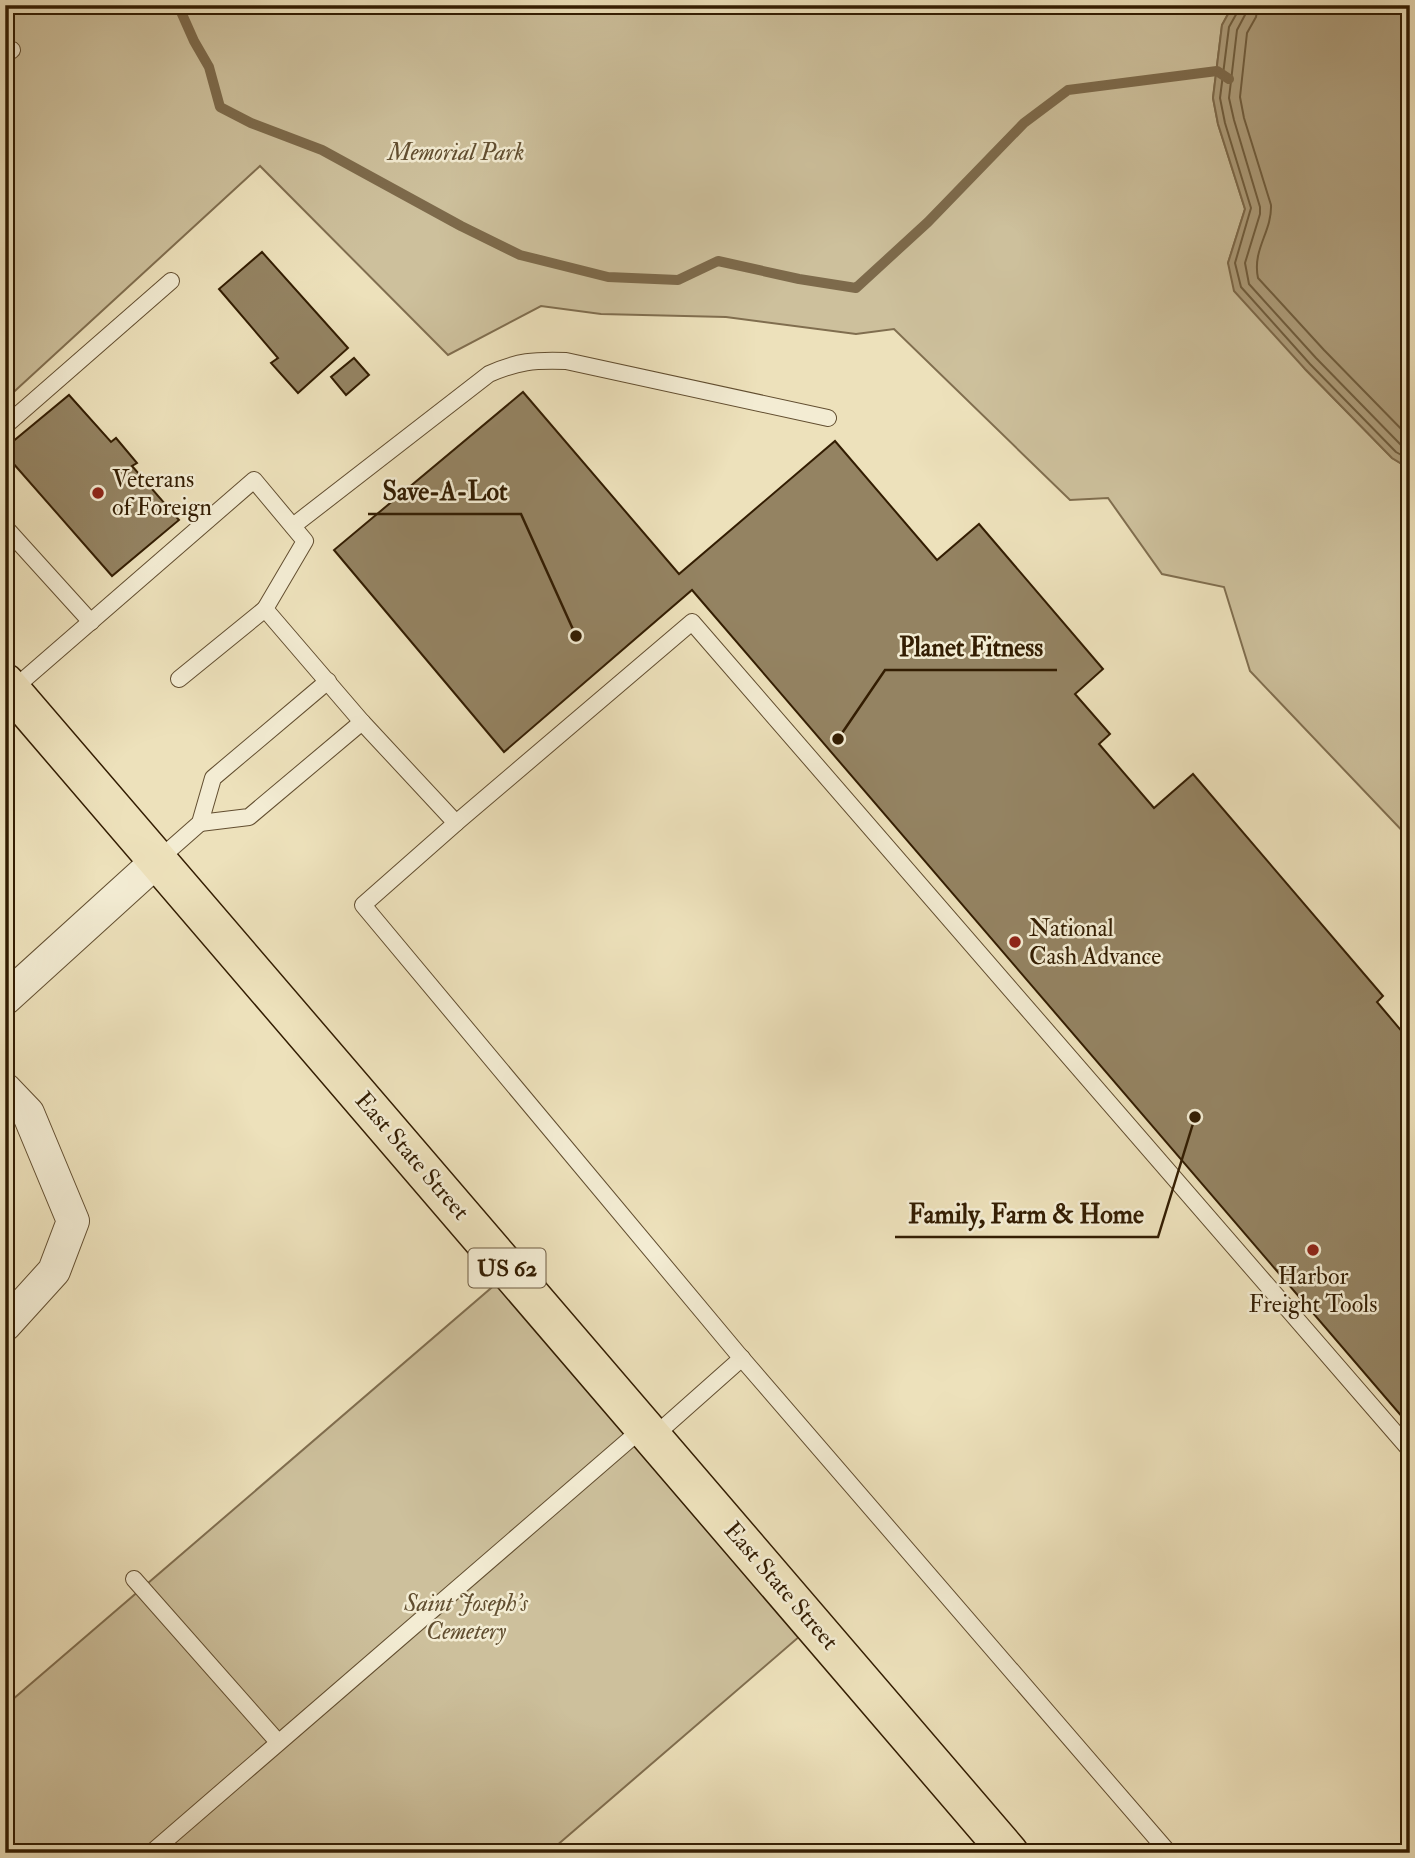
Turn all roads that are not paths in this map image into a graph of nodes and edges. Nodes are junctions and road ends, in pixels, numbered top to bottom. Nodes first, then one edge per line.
1 (171, 281) dead end
2 (828, 418) dead end
3 (5, 426) edge
4 (293, 526) junction
5 (5, 527) edge
6 (265, 609) junction
7 (91, 622) junction
8 (179, 679) dead end
9 (328, 681) junction
10 (8, 686) edge
11 (362, 722) junction
12 (200, 823) junction
13 (456, 824) junction
14 (158, 860) junction
15 (5, 999) edge
16 (5, 1089) edge
17 (5, 1325) edge
18 (742, 1358) junction
19 (648, 1432) junction
20 (1410, 1450) edge
21 (134, 1579) dead end
22 (278, 1742) junction
23 (150, 1853) edge
24 (1009, 1853) edge
25 (1169, 1853) edge

1 - 3 lane
2 - 4 lane
4 - 6 lane
4 - 7 lane
5 - 7 lane
6 - 8 lane
6 - 9 lane
7 - 10 lane
9 - 11 lane
9 - 12 lane
10 - 14 highway, East State Street / US 62
11 - 12 lane
11 - 13 lane
12 - 14 lane
13 - 18 lane
13 - 20 lane
14 - 15 street
14 - 19 highway, East State Street / US 62
16 - 17 street
18 - 19 lane
18 - 25 lane
19 - 22 lane
19 - 24 highway, East State Street / US 62
21 - 22 lane
22 - 23 lane

